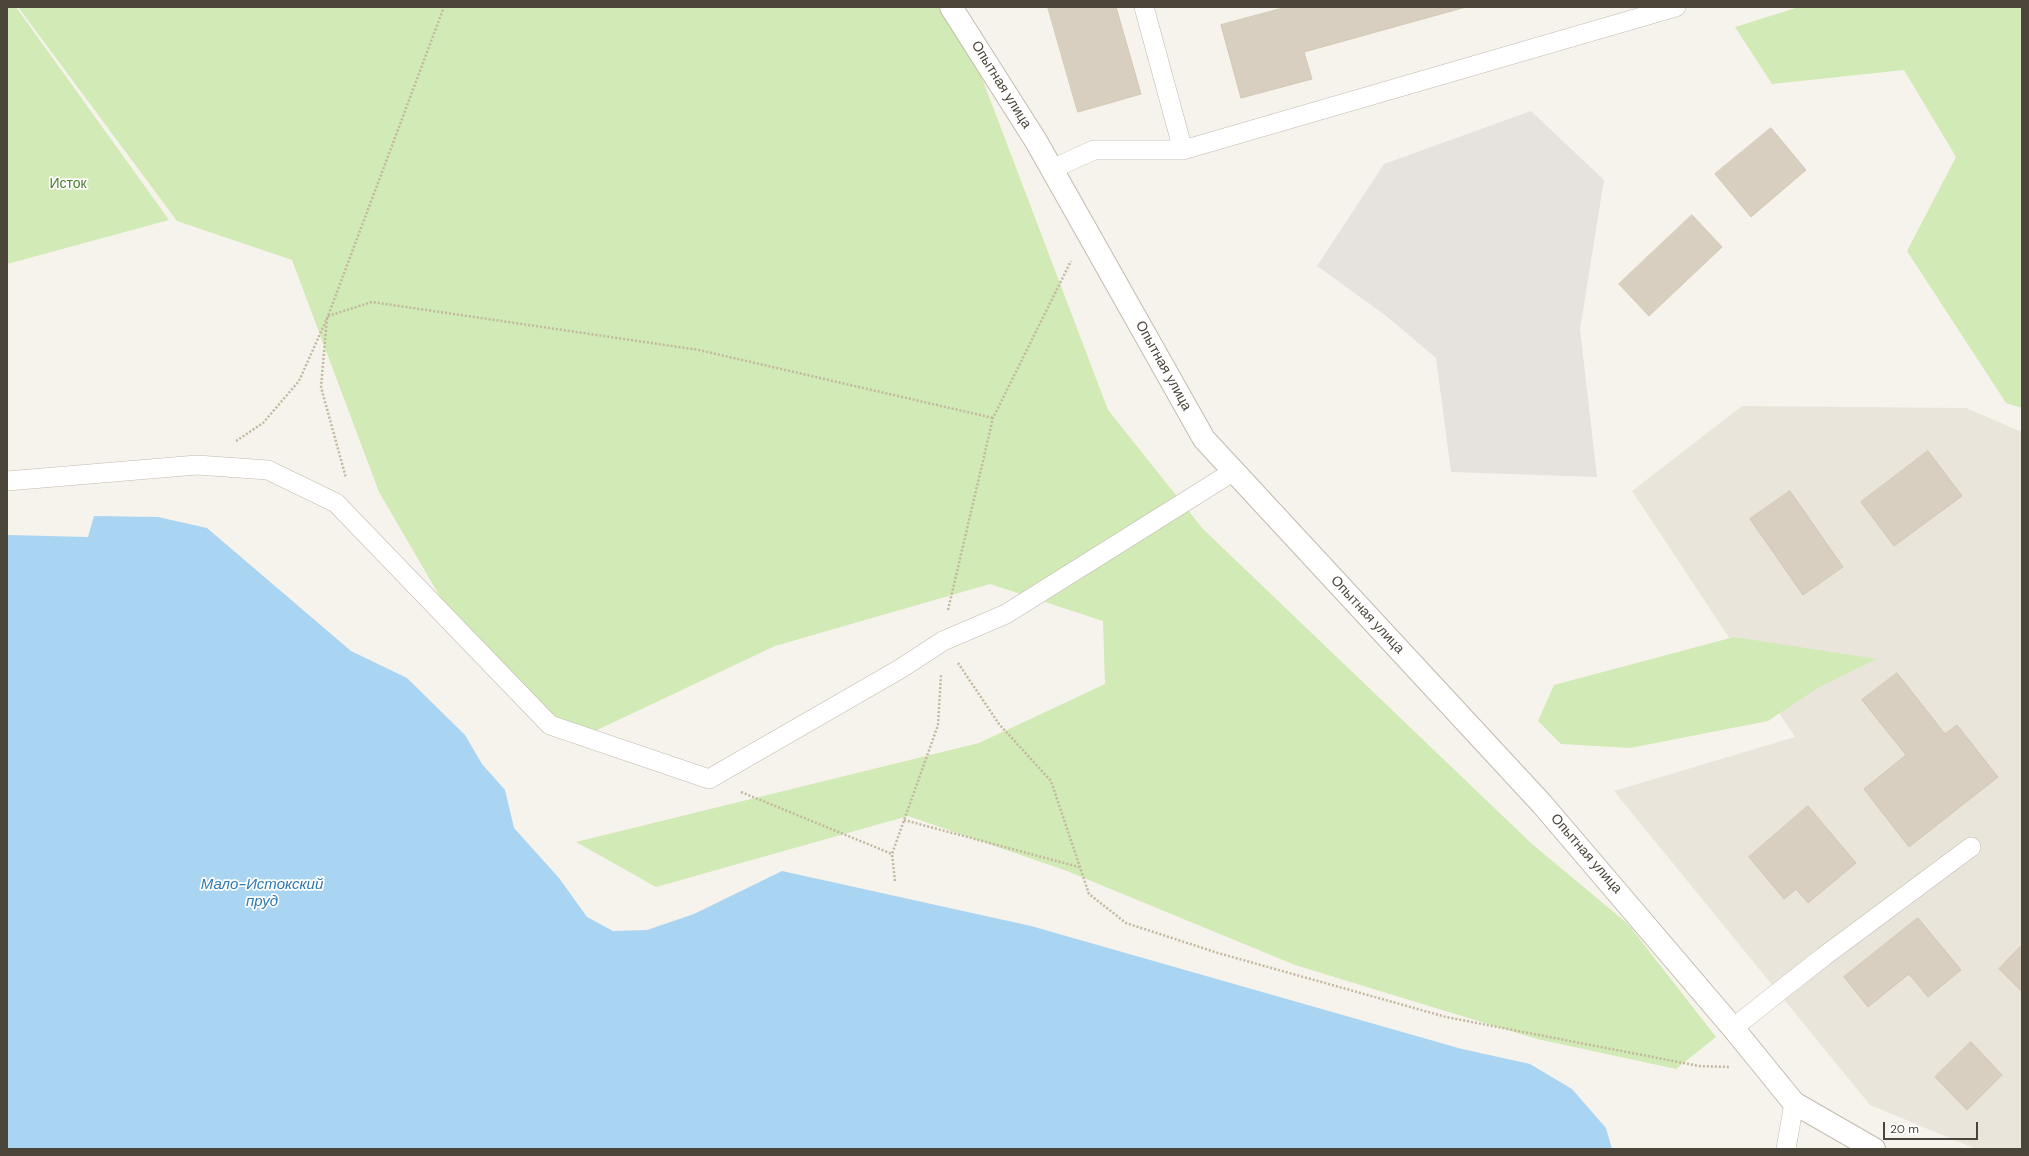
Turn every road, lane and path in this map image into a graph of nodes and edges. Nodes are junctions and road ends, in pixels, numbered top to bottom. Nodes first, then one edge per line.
1 (444, 7) edge
2 (951, 7) edge
3 (1144, 7) edge
4 (1676, 7) edge
5 (1182, 150) junction
6 (1052, 169) junction
7 (1086, 230) junction
8 (328, 316) junction
9 (993, 418) junction
10 (197, 465) junction
11 (1234, 471) junction
12 (7, 481) edge
13 (336, 504) junction
14 (943, 641) junction
15 (709, 779) junction
16 (904, 820) junction
17 (1971, 847) dead end
18 (892, 854) junction
19 (1080, 867) junction
20 (895, 881) dead end
21 (1734, 1028) junction
22 (1766, 1068) junction
23 (1794, 1103) junction
24 (1786, 1149) edge
25 (1874, 1149) edge

1 - 8 path
2 - 6 street, Опытная улица
3 - 5 lane
4 - 5 lane
5 - 6 lane
6 - 7 street, Опытная улица
7 - 9 path
7 - 11 street, Опытная улица
8 - 9 path
8 - 10 path
8 - 13 path
9 - 14 path
10 - 12 lane
10 - 13 lane
11 - 14 lane
11 - 21 street, Опытная улица
13 - 15 lane
14 - 15 lane
14 - 16 path
14 - 19 path
15 - 18 path
16 - 18 path
16 - 19 path
17 - 21 lane
18 - 20 path
19 - 22 path
21 - 22 street, Опытная улица
22 - 23 street, Опытная улица
23 - 24 lane
23 - 25 street, Опытная улица

